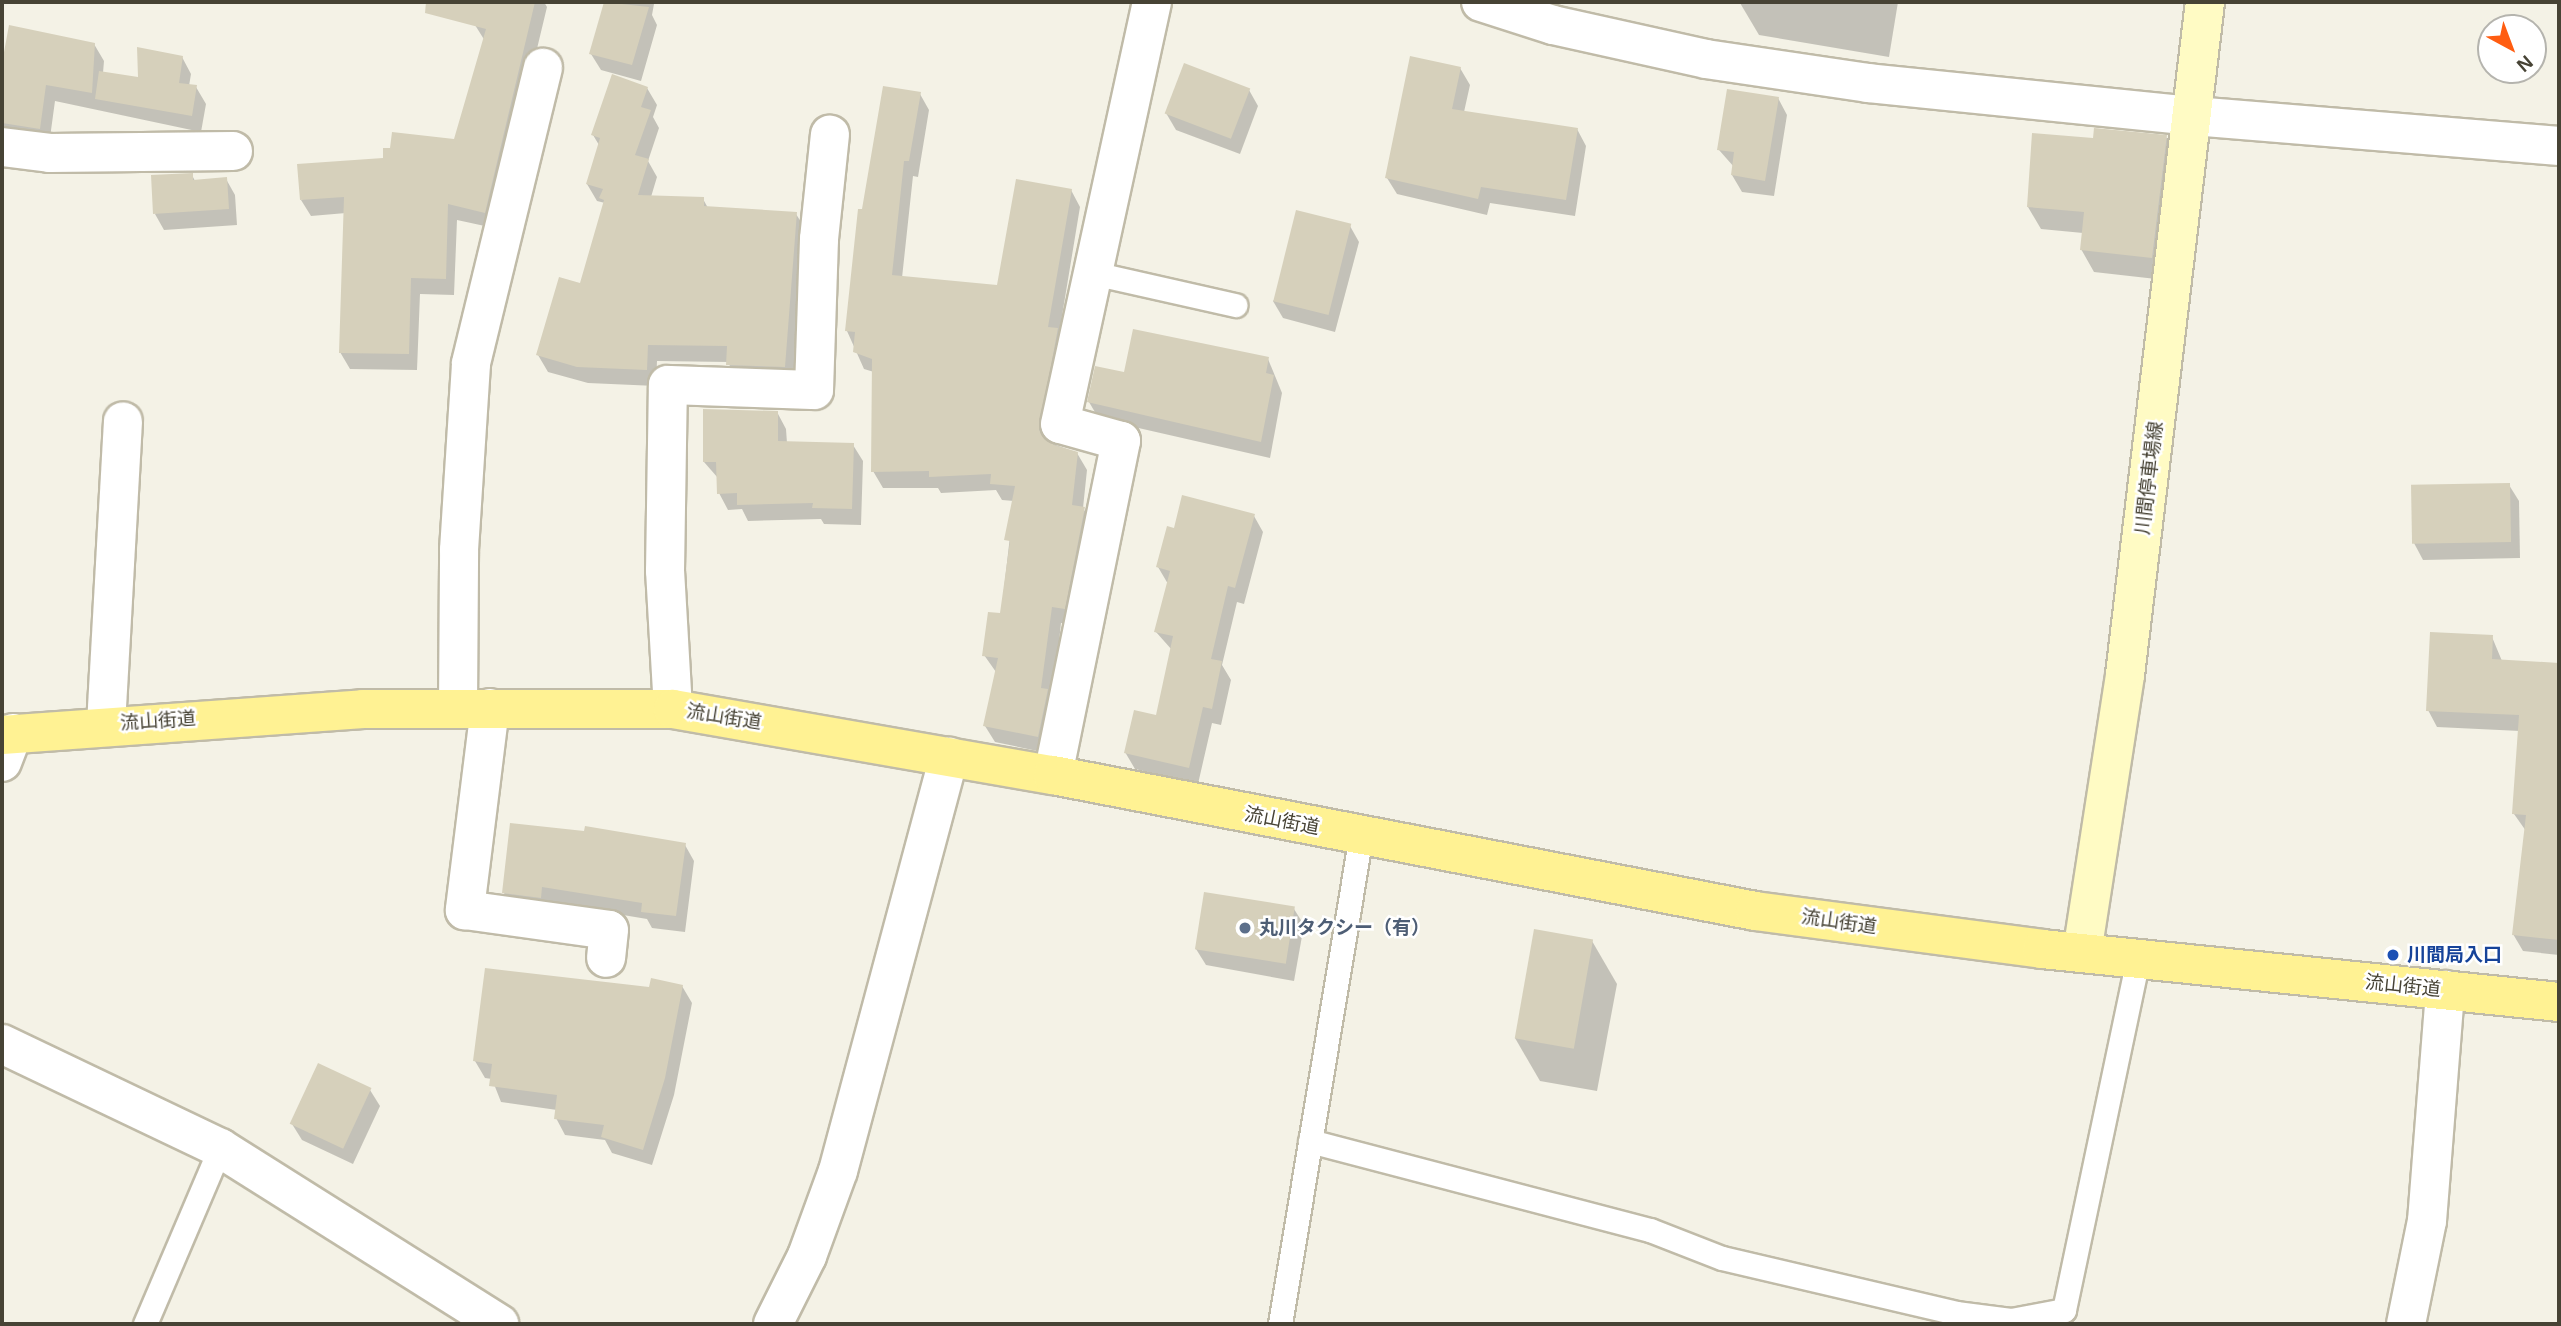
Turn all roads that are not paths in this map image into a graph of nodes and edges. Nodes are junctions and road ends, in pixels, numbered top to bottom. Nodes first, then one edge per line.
1 (1152, 2) edge
2 (1481, 2) edge
3 (2204, 2) edge
4 (543, 68) dead end
5 (2194, 116) junction
6 (830, 135) dead end
7 (2559, 146) edge
8 (2, 148) edge
9 (233, 151) dead end
10 (1093, 273) junction
11 (1235, 305) dead end
12 (123, 421) dead end
13 (474, 708) junction
14 (673, 709) junction
15 (106, 725) junction
16 (5, 744) edge
17 (948, 757) junction
18 (1053, 775) junction
19 (1361, 837) junction
20 (2082, 953) junction
21 (606, 958) dead end
22 (2138, 959) junction
23 (2445, 990) junction
24 (2559, 1002) edge
25 (2, 1044) edge
26 (1310, 1142) junction
27 (219, 1148) junction
28 (145, 1324) edge
29 (499, 1324) edge
30 (773, 1324) edge
31 (1280, 1324) edge
32 (2406, 1324) edge

1 - 10 street
2 - 5 street
3 - 5 main road, 川間停車場線
4 - 13 street
5 - 7 street
5 - 20 main road, 川間停車場線
6 - 14 street
8 - 9 street
10 - 11 lane
10 - 18 street
12 - 15 street
13 - 14 main road, 流山街道
13 - 15 main road, 流山街道
13 - 21 street
14 - 17 main road, 流山街道
15 - 16 main road, 流山街道
17 - 18 main road, 流山街道
17 - 30 street
18 - 19 main road, 流山街道
19 - 20 main road, 流山街道
19 - 26 lane
20 - 22 main road, 流山街道
22 - 23 main road, 流山街道
22 - 26 lane
23 - 24 main road, 流山街道
23 - 32 street
25 - 27 street
26 - 31 lane
27 - 28 lane
27 - 29 street

